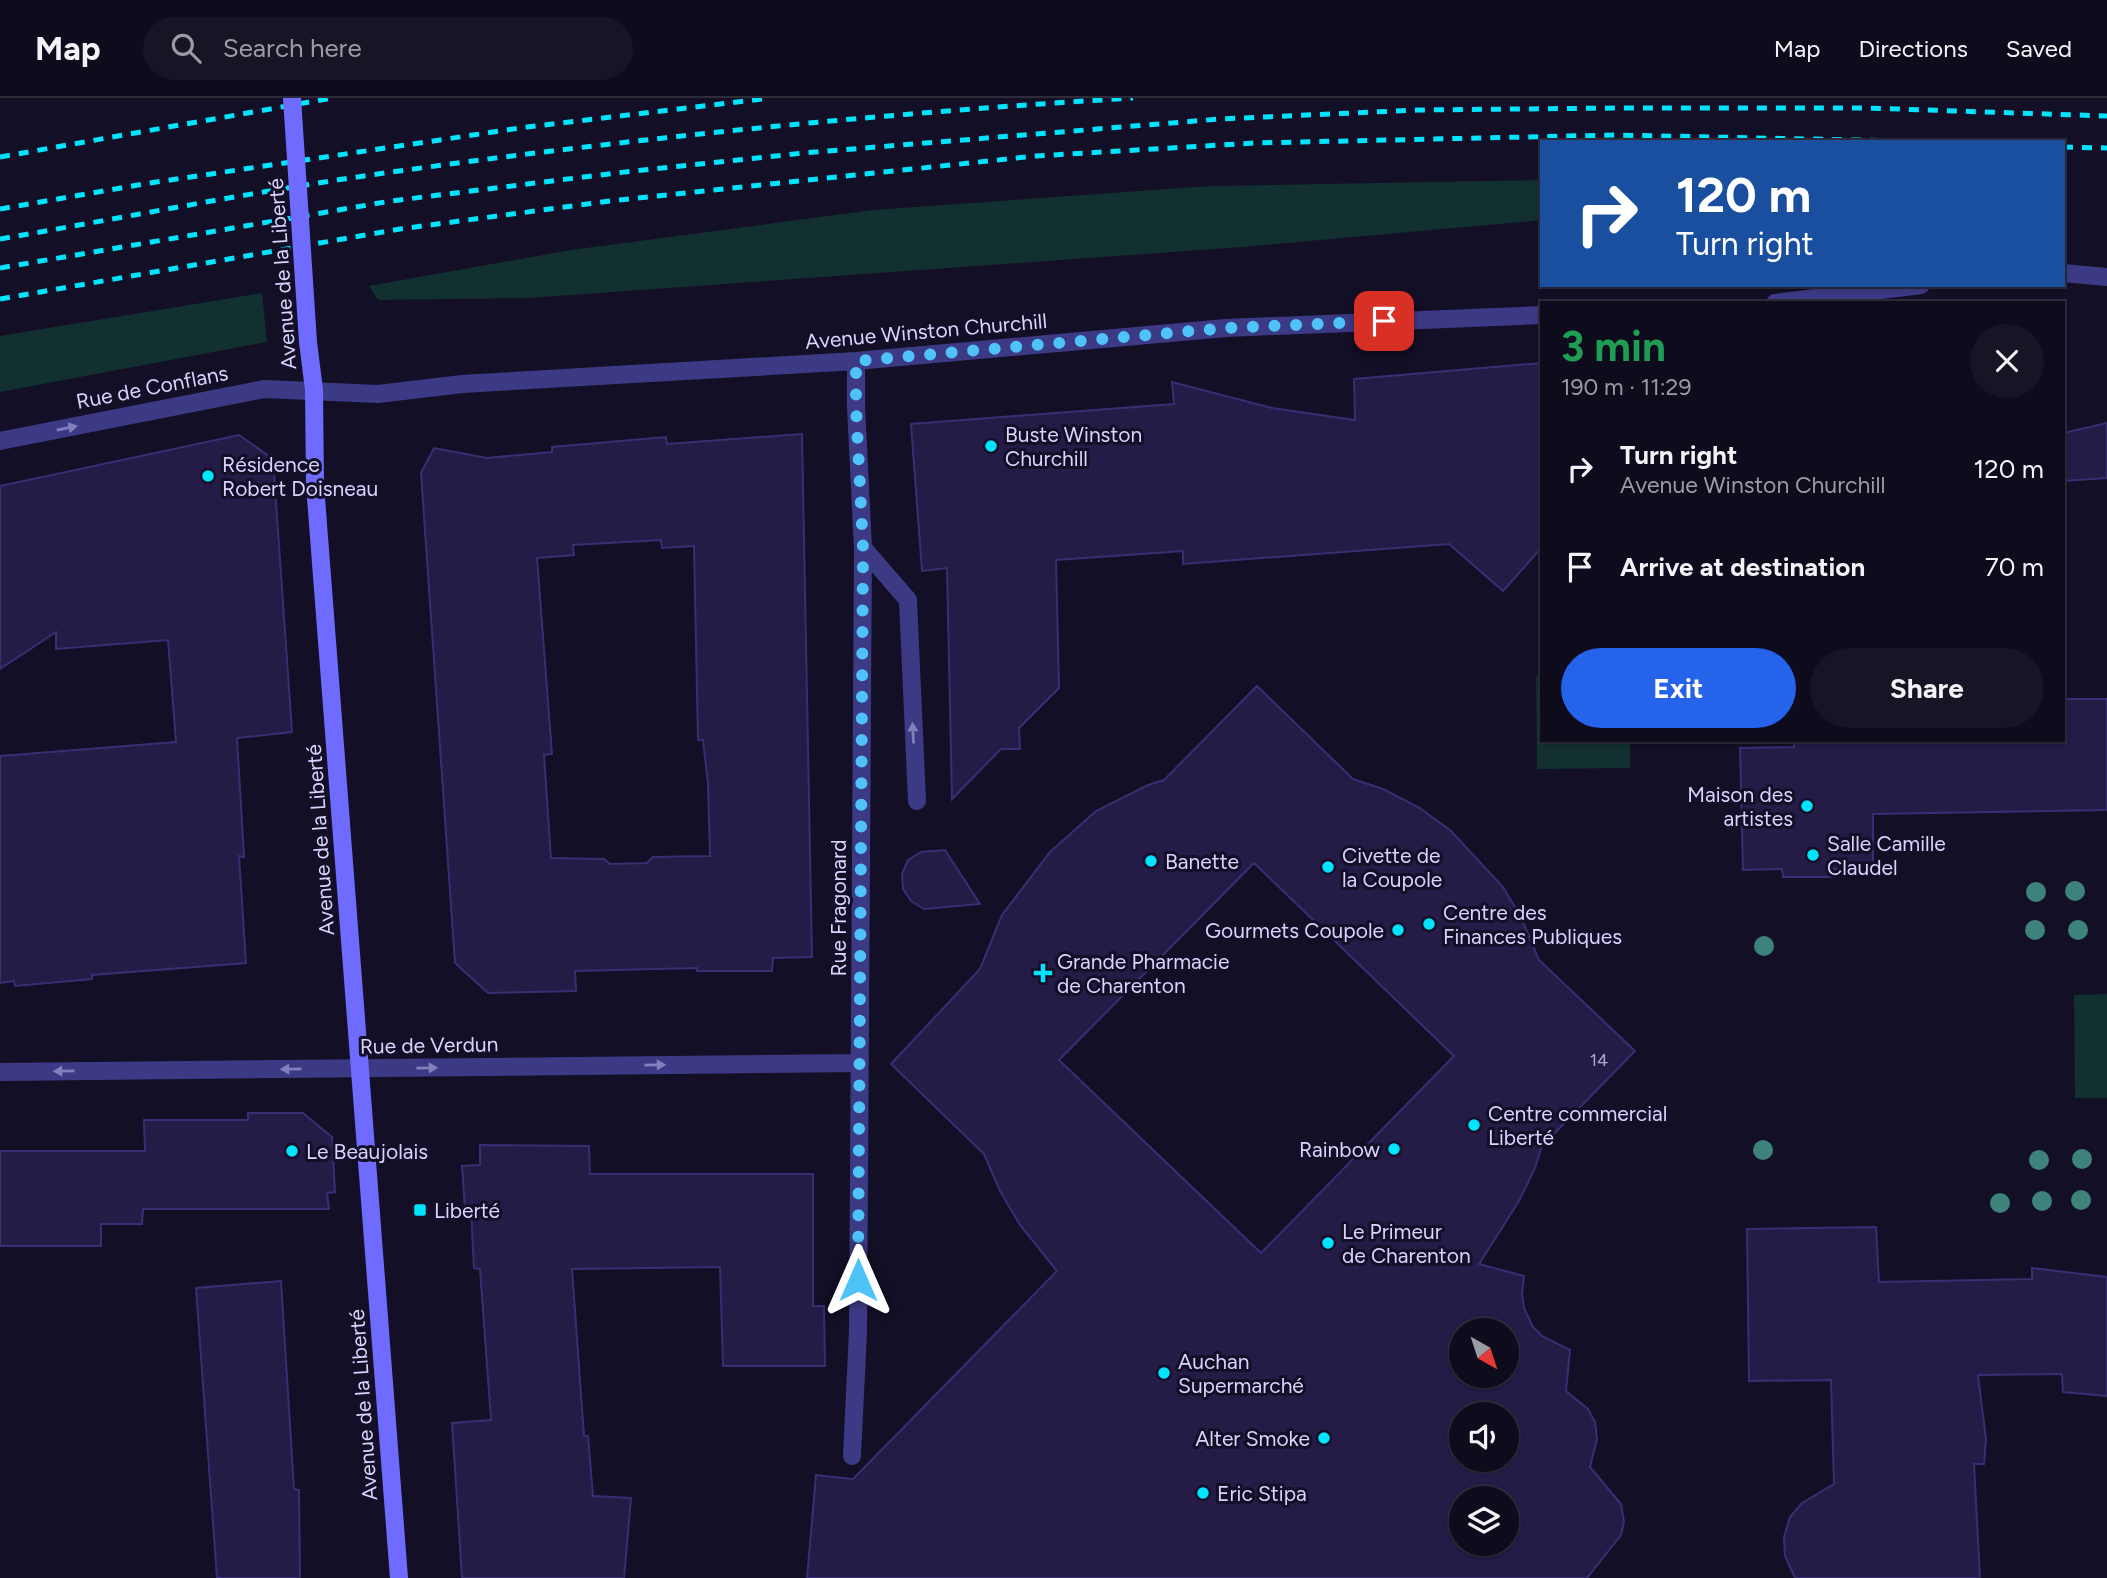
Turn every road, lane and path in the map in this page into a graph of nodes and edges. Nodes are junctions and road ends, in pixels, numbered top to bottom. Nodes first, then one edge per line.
1 (292, 98) edge
2 (2065, 272) edge
3 (2107, 277) edge
4 (1905, 287) edge
5 (1791, 301) edge
6 (1540, 315) edge
7 (856, 361) junction
8 (314, 390) junction
9 (0, 441) edge
10 (863, 548) junction
11 (916, 801) dead end
12 (859, 1063) junction
13 (359, 1069) junction
14 (0, 1072) edge
15 (852, 1456) dead end
16 (399, 1578) edge

1 - 8 main road, Avenue de la Liberté, bridge
2 - 3 street
4 - 5 street
6 - 7 street, Avenue Winston Churchill
7 - 8 street, Avenue Winston Churchill
7 - 10 street, Rue Fragonard
9 -> 8 street, Rue de Conflans
8 - 13 main road, Avenue de la Liberté
11 -> 10 street
10 - 12 street, Rue Fragonard
13 -> 12 street, Rue de Verdun
12 - 15 street, Rue Fragonard
13 -> 14 street, Rue de Verdun
13 - 16 main road, Avenue de la Liberté

